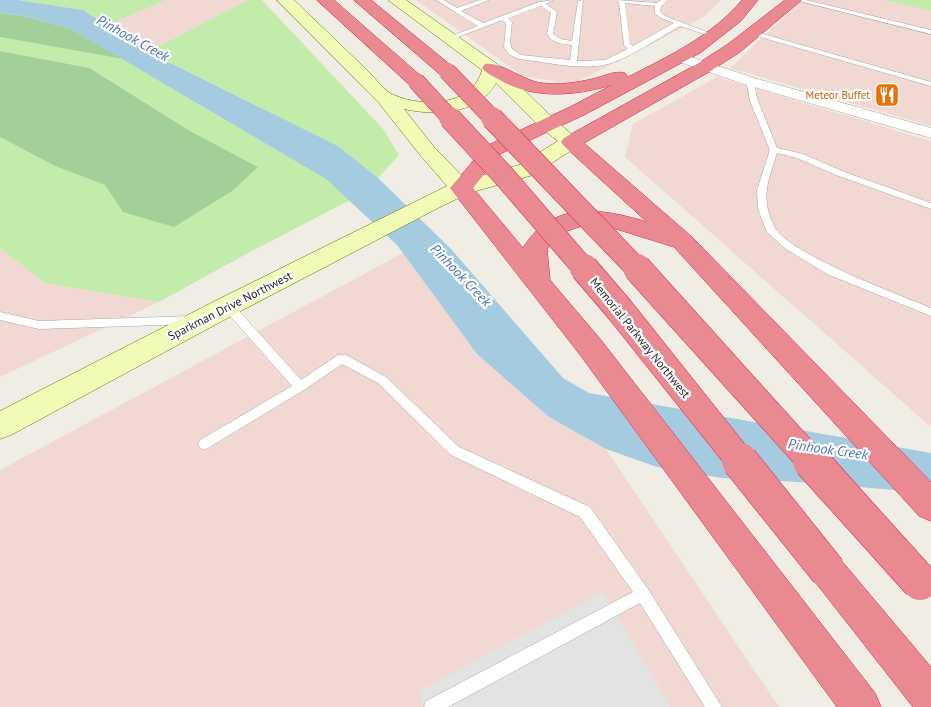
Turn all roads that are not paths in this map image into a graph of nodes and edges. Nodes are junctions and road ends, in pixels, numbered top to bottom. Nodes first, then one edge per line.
1 (285, 0) edge
2 (325, 0) edge
3 (362, 0) edge
4 (396, 0) edge
5 (439, 0) edge
6 (486, 0) edge
7 (550, 0) edge
8 (582, 0) edge
9 (621, 0) edge
10 (665, 0) edge
11 (750, 0) edge
12 (794, 0) edge
13 (798, 0) edge
14 (541, 3) junction
15 (658, 6) junction
16 (456, 10) junction
17 (503, 18) junction
18 (680, 23) junction
19 (483, 26) junction
20 (931, 32) edge
21 (752, 33) junction
22 (712, 36) junction
23 (451, 38) junction
24 (575, 43) junction
25 (633, 49) junction
26 (679, 57) junction
27 (573, 63) junction
28 (661, 66) junction
29 (706, 66) junction
30 (491, 68) junction
31 (749, 80) junction
32 (931, 84) edge
33 (386, 99) junction
34 (548, 124) junction
35 (931, 134) edge
36 (571, 142) junction
37 (774, 150) junction
38 (461, 188) junction
39 (931, 206) edge
40 (684, 243) junction
41 (538, 284) junction
42 (228, 306) junction
43 (931, 312) edge
44 (0, 316) edge
45 (202, 320) junction
46 (300, 388) junction
47 (0, 426) edge
48 (204, 444) dead end
49 (931, 505) edge
50 (926, 588) edge
51 (643, 594) junction
52 (931, 698) edge
53 (432, 707) edge
54 (714, 707) edge
55 (862, 707) edge

1 - 33 main road
2 - 52 highway, Memorial Parkway Northwest, bridge
3 - 50 highway, bridge
4 - 23 main road
5 - 16 lane
6 - 16 lane
7 - 14 lane
8 - 24 lane
9 - 15 lane
9 - 25 lane
10 - 15 lane
11 - 22 highway
12 - 21 highway
13 - 20 lane
14 - 17 lane
14 - 24 lane
15 - 18 lane
16 - 19 lane
17 - 19 lane
17 - 27 lane
18 - 22 lane
18 - 25 lane
19 - 23 lane
21 - 29 highway
21 - 32 lane
22 - 26 highway
23 - 30 main road
24 - 27 lane
25 - 27 lane
26 - 28 highway
26 - 29 street
28 - 30 highway
28 - 34 highway, Sparkman Drive Northwest
29 - 31 street
29 - 36 highway
30 - 33 main road
30 - 34 main road
31 - 35 street
31 - 37 lane
33 - 38 main road
34 - 36 main road
34 - 38 highway, Sparkman Drive Northwest
36 - 38 main road, Sparkman Drive Northwest
36 - 40 highway
37 - 39 lane
37 - 43 lane
38 - 41 highway
38 - 42 main road, Sparkman Drive Northwest
40 - 41 highway
40 - 49 highway
41 - 55 highway
42 - 45 main road, Sparkman Drive Northwest
42 - 46 lane
44 - 45 lane
45 - 47 main road, Sparkman Drive Northwest
46 - 48 lane
46 - 51 lane
51 - 53 lane
51 - 54 lane

